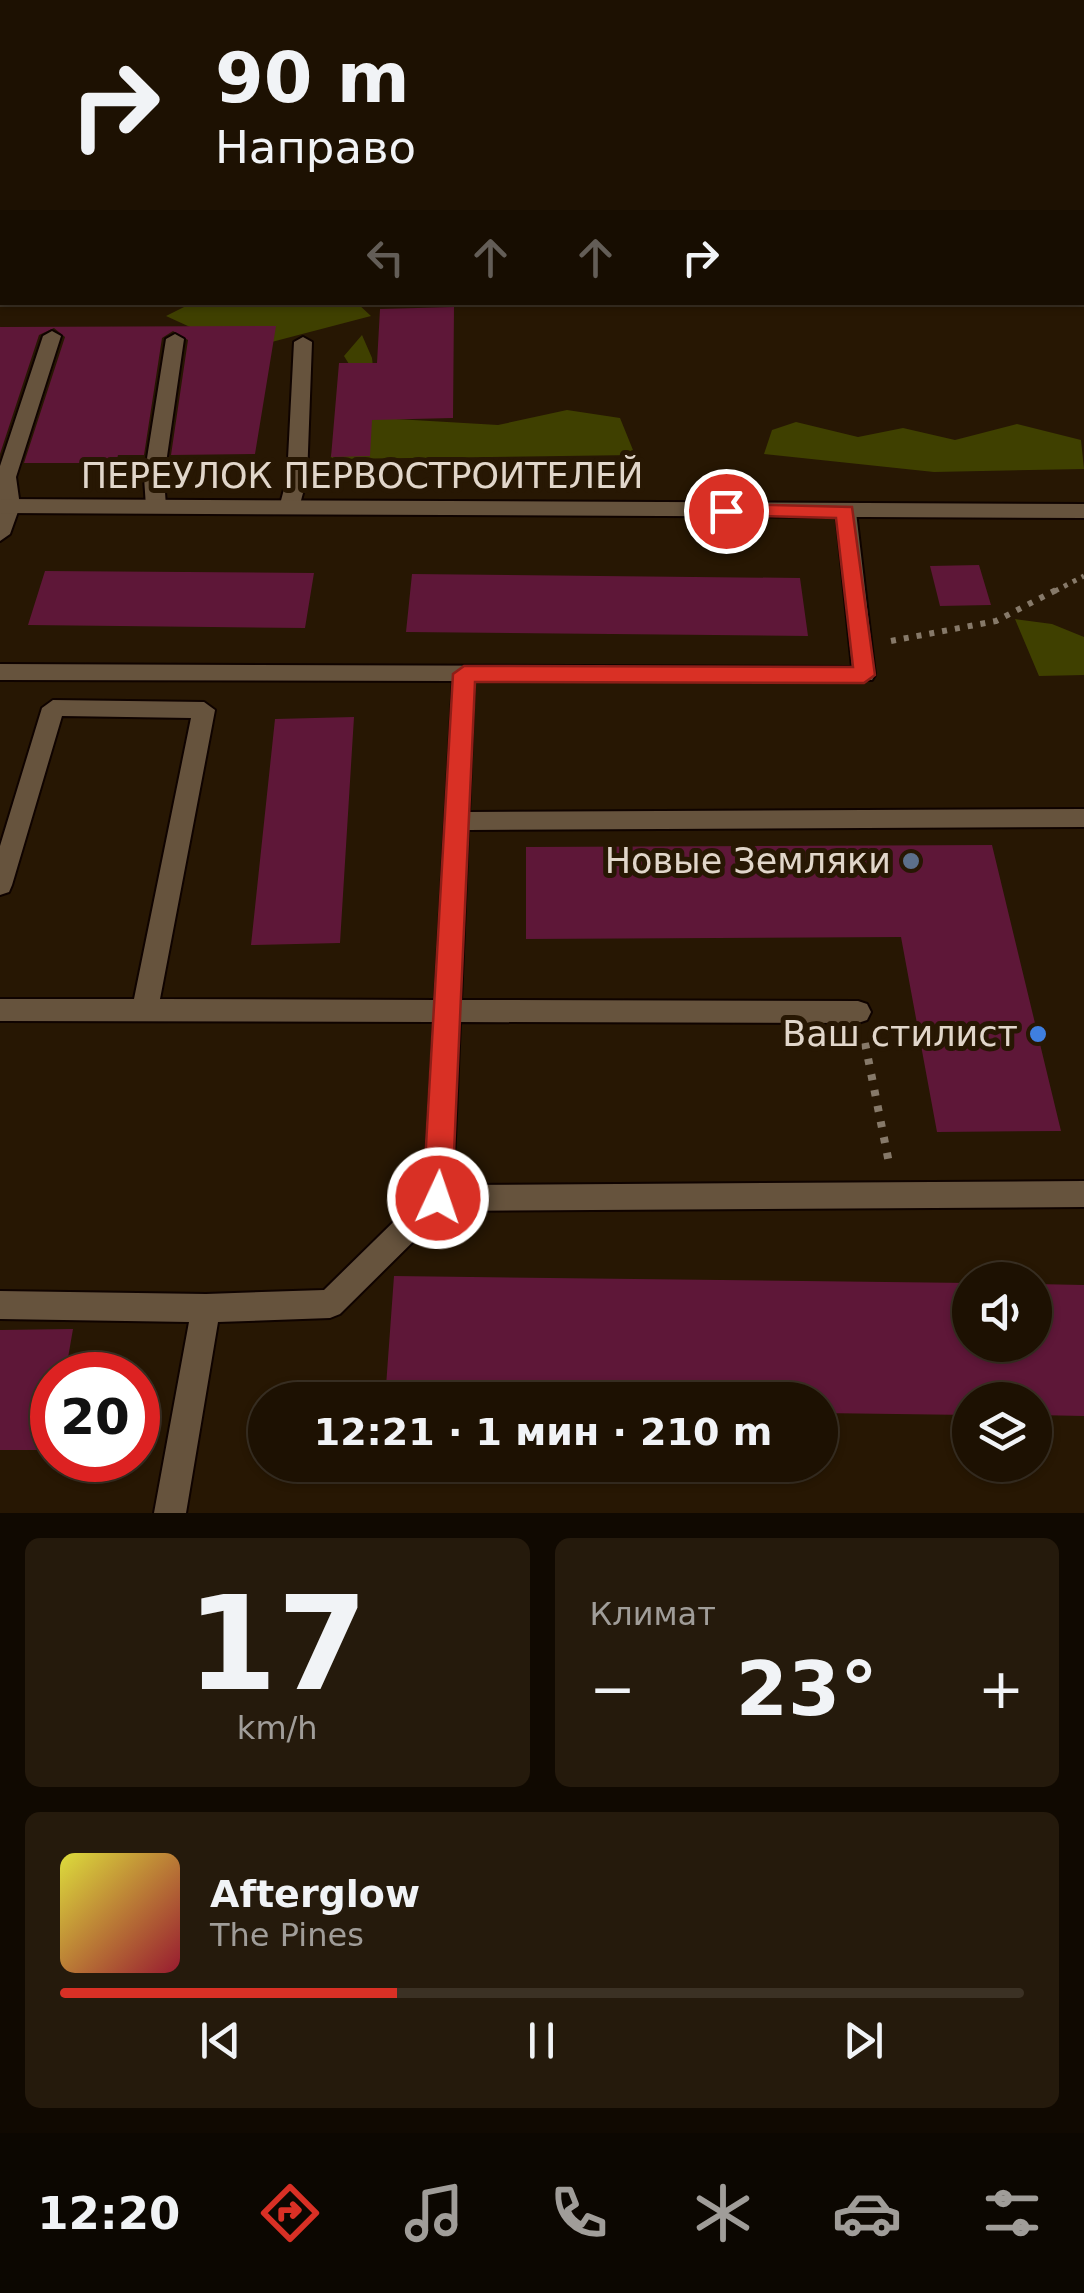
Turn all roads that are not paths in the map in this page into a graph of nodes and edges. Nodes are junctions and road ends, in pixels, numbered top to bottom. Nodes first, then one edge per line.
1 (52, 336) dead end
2 (175, 339) dead end
3 (304, 342) dead end
4 (5, 506) edge
5 (156, 506) junction
6 (289, 508) junction
7 (1084, 511) edge
8 (846, 512) junction
9 (0, 534) edge
10 (0, 672) edge
11 (212, 673) junction
12 (464, 674) junction
13 (204, 710) junction
14 (1084, 818) edge
15 (456, 821) junction
16 (0, 885) edge
17 (447, 1009) junction
18 (0, 1010) edge
19 (145, 1010) junction
20 (858, 1012) dead end
21 (1084, 1194) edge
22 (438, 1198) junction
23 (0, 1304) edge
24 (206, 1308) junction
25 (170, 1513) edge

1 - 4 lane
2 - 5 lane
3 - 6 lane
4 - 5 street, ПЕРЕУЛОК ПЕРВОСТРОИТЕЛЕЙ
4 - 9 lane
5 - 6 street, ПЕРЕУЛОК ПЕРВОСТРОИТЕЛЕЙ
6 - 8 street, ПЕРЕУЛОК ПЕРВОСТРОИТЕЛЕЙ
7 - 8 street, ПЕРЕУЛОК ПЕРВОСТРОИТЕЛЕЙ
8 - 12 lane
10 - 11 lane
11 - 12 lane
11 - 13 lane
12 - 15 lane
13 - 16 lane
13 - 19 lane
14 - 15 lane
15 - 17 lane
17 - 19 lane
17 - 20 lane
17 - 22 lane
18 - 19 lane
21 - 22 lane
22 - 24 lane
23 - 24 lane
24 - 25 lane

